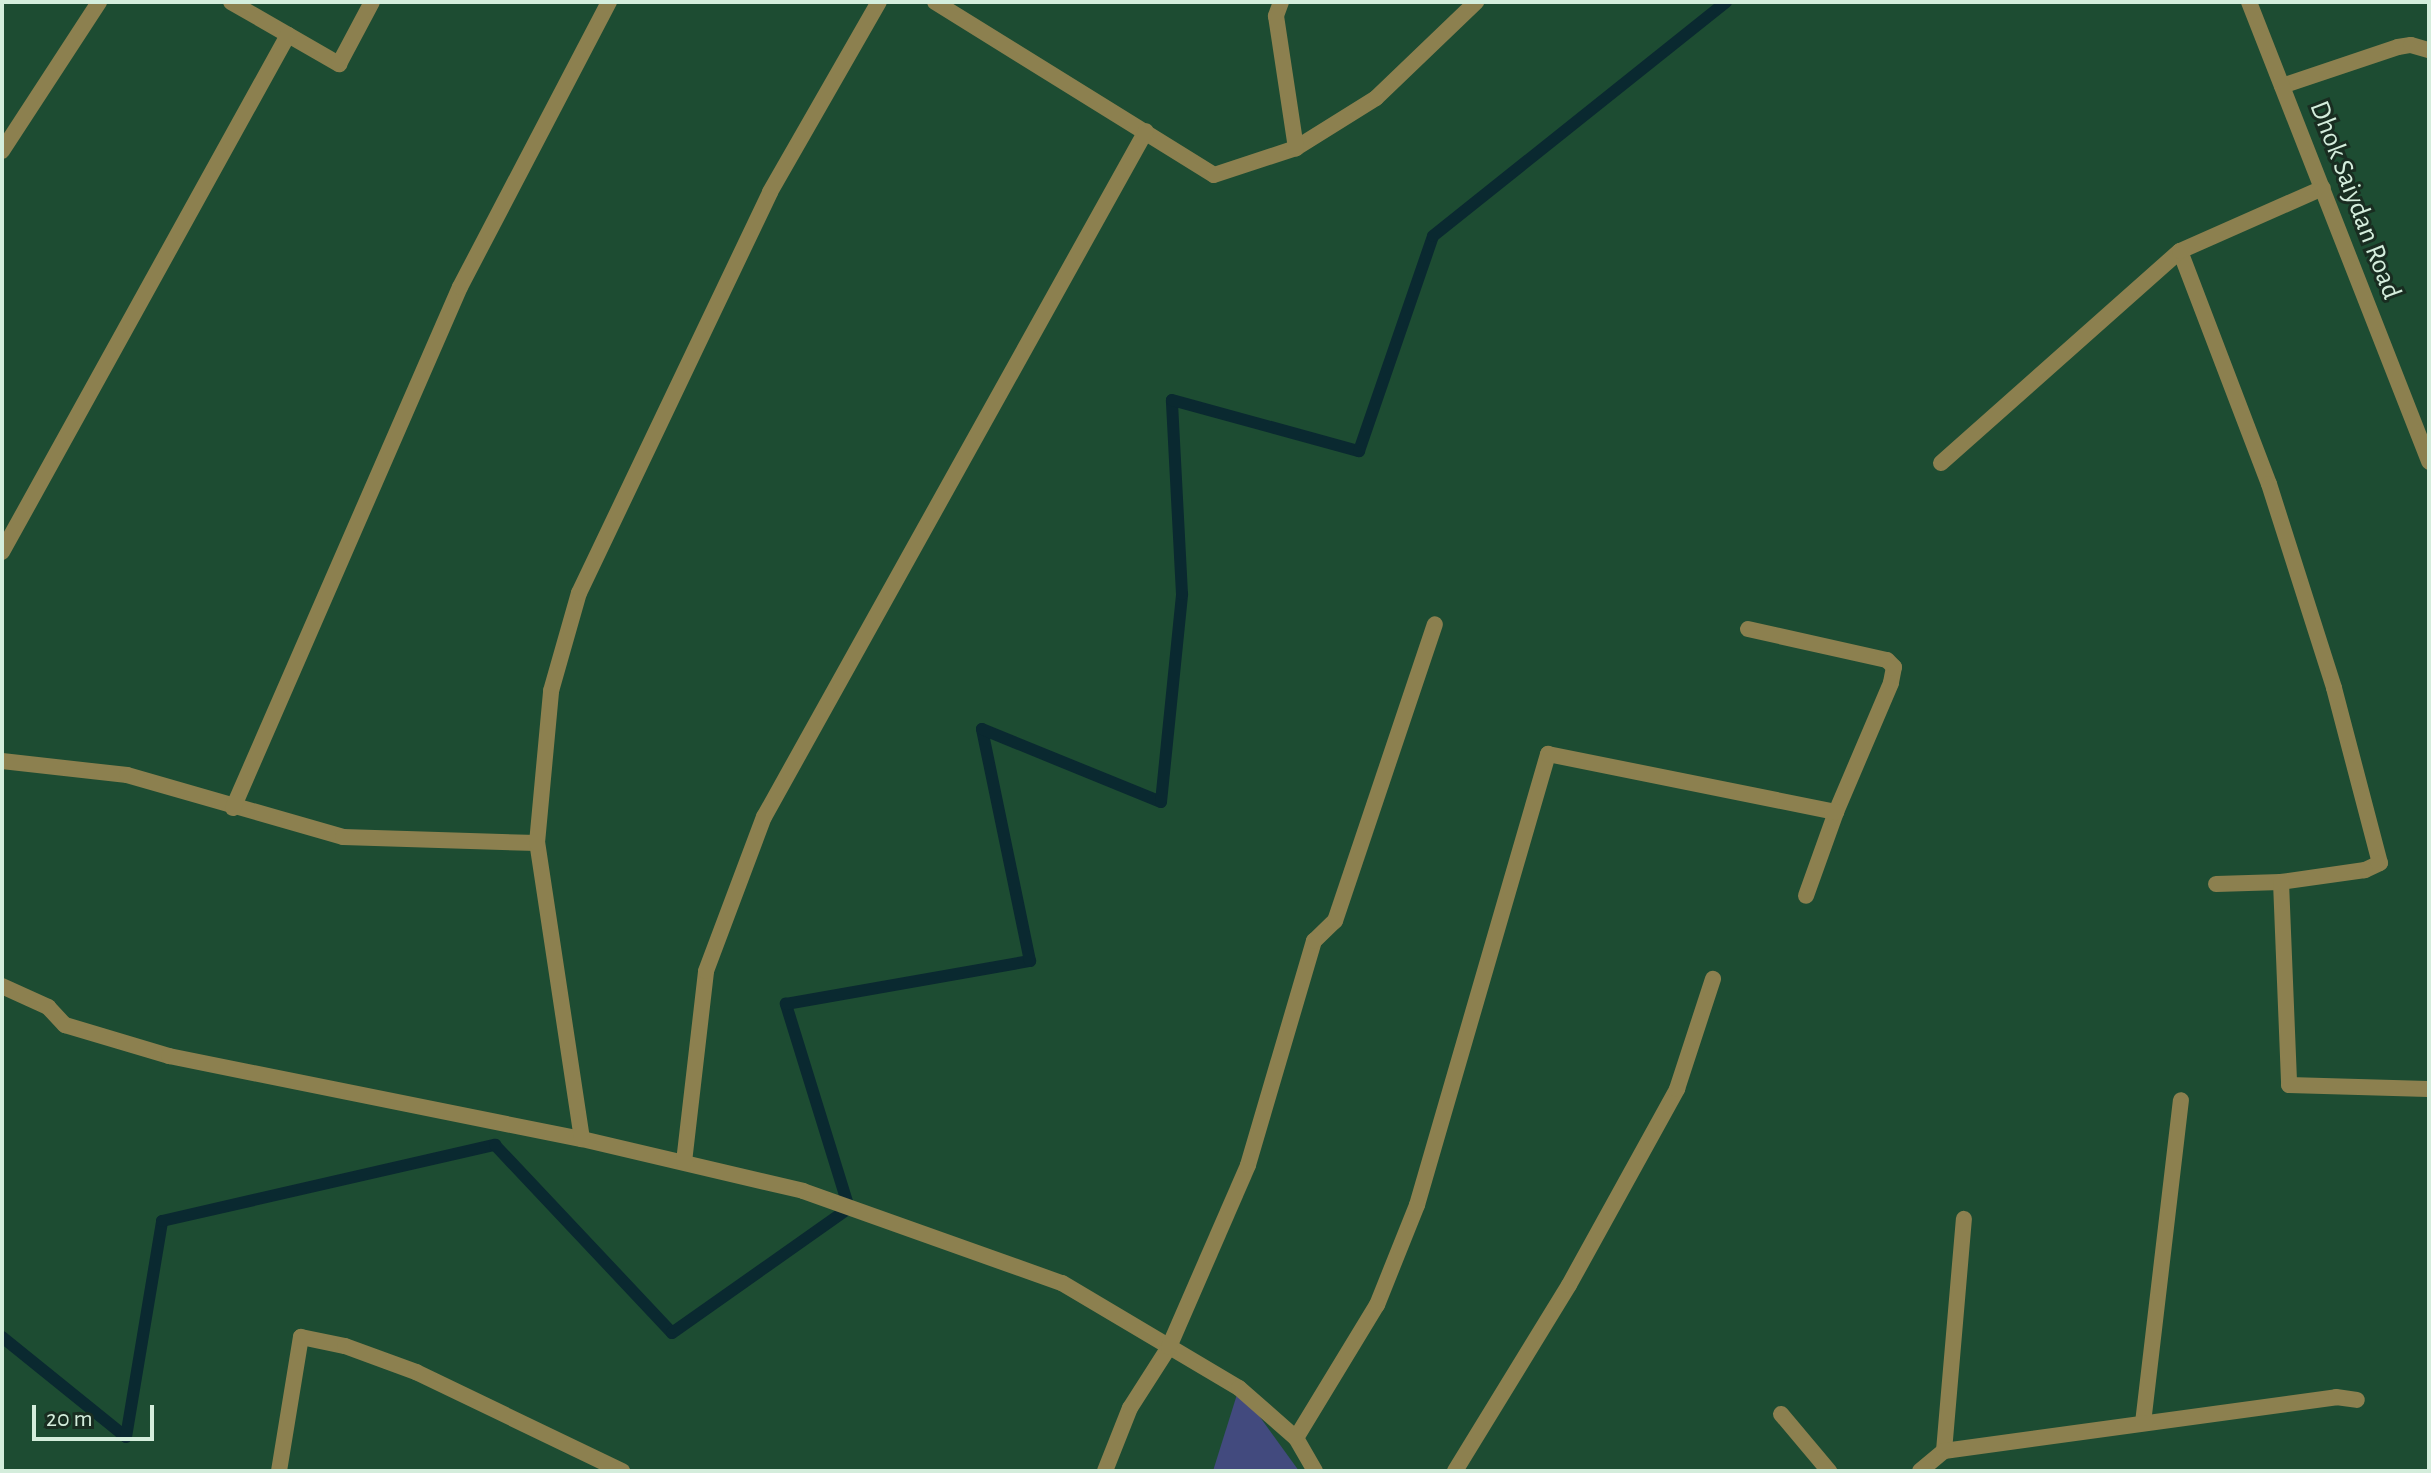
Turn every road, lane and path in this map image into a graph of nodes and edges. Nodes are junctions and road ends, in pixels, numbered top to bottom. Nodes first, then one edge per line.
1 (99, 2) edge
2 (231, 2) edge
3 (372, 2) edge
4 (609, 2) edge
5 (879, 2) edge
6 (935, 2) edge
7 (1281, 2) edge
8 (1476, 2) edge
9 (2249, 2) edge
10 (288, 35) junction
11 (2429, 50) edge
12 (2282, 86) junction
13 (1146, 131) junction
14 (1296, 148) junction
15 (2, 151) edge
16 (2323, 188) junction
17 (2180, 251) junction
18 (2429, 462) edge
19 (1941, 463) dead end
20 (2, 552) edge
21 (1435, 624) dead end
22 (1748, 629) dead end
23 (2, 761) edge
24 (233, 808) junction
25 (1836, 812) junction
26 (537, 843) junction
27 (2281, 882) junction
28 (2216, 884) dead end
29 (1806, 896) dead end
30 (1713, 979) dead end
31 (2, 986) edge
32 (2428, 1089) edge
33 (2181, 1100) dead end
34 (582, 1139) junction
35 (684, 1162) junction
36 (1964, 1219) dead end
37 (1169, 1347) junction
38 (2357, 1400) dead end
39 (1781, 1414) dead end
40 (2143, 1423) junction
41 (1296, 1438) junction
42 (1944, 1451) junction
43 (279, 1471) edge
44 (622, 1471) edge
45 (1105, 1471) edge
46 (1315, 1471) edge
47 (1455, 1471) edge
48 (1829, 1471) edge
49 (1920, 1471) edge

1 - 15 street
2 - 10 street
3 - 10 street
4 - 24 street
5 - 26 street
6 - 13 street
7 - 14 street
8 - 14 street
9 - 12 street, Dhok Saiydan Road
10 - 20 street
11 - 12 street
12 - 16 street, Dhok Saiydan Road
13 - 14 street
13 - 35 street
16 - 17 street
16 - 18 street, Dhok Saiydan Road
17 - 19 street
17 - 27 street
21 - 37 street
22 - 25 street
23 - 24 street
24 - 26 street
25 - 29 street
25 - 41 street
26 - 34 street
27 - 28 street
27 - 32 street
30 - 47 street
31 - 34 street
33 - 40 street
34 - 35 street
35 - 37 street
36 - 42 street
37 - 41 street
37 - 45 street
38 - 40 street
39 - 48 street
40 - 42 street
41 - 46 street
42 - 49 street
43 - 44 street

